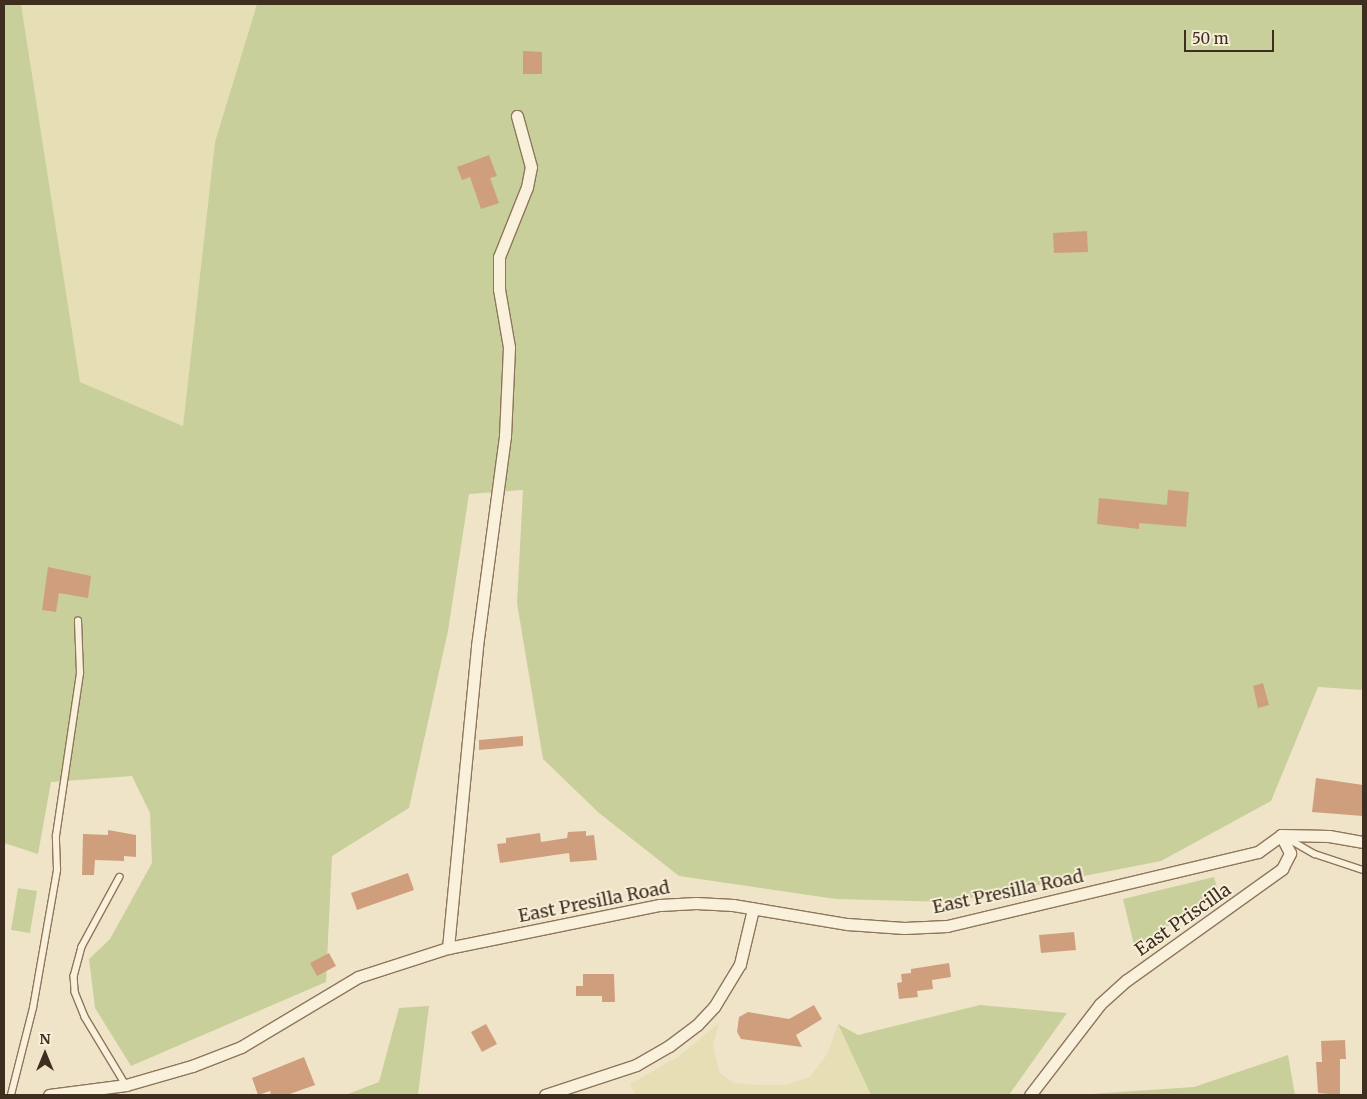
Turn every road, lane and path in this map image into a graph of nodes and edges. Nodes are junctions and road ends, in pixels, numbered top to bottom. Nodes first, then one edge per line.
1 (518, 116) dead end
2 (78, 621) dead end
3 (1281, 835) junction
4 (1363, 842) edge
5 (1363, 870) edge
6 (120, 877) dead end
7 (752, 909) junction
8 (448, 948) junction
9 (126, 1085) junction
10 (11, 1095) edge
11 (49, 1095) edge
12 (545, 1095) edge
13 (1030, 1095) edge

1 - 8 street
2 - 10 lane
3 - 4 street
3 - 5 lane
3 - 7 street, East Presilla Road
3 - 13 street, East Priscilla
6 - 9 lane
7 - 8 street, East Presilla Road
7 - 12 street
8 - 9 street, East Presilla Road
9 - 11 street, East Presilla Road

